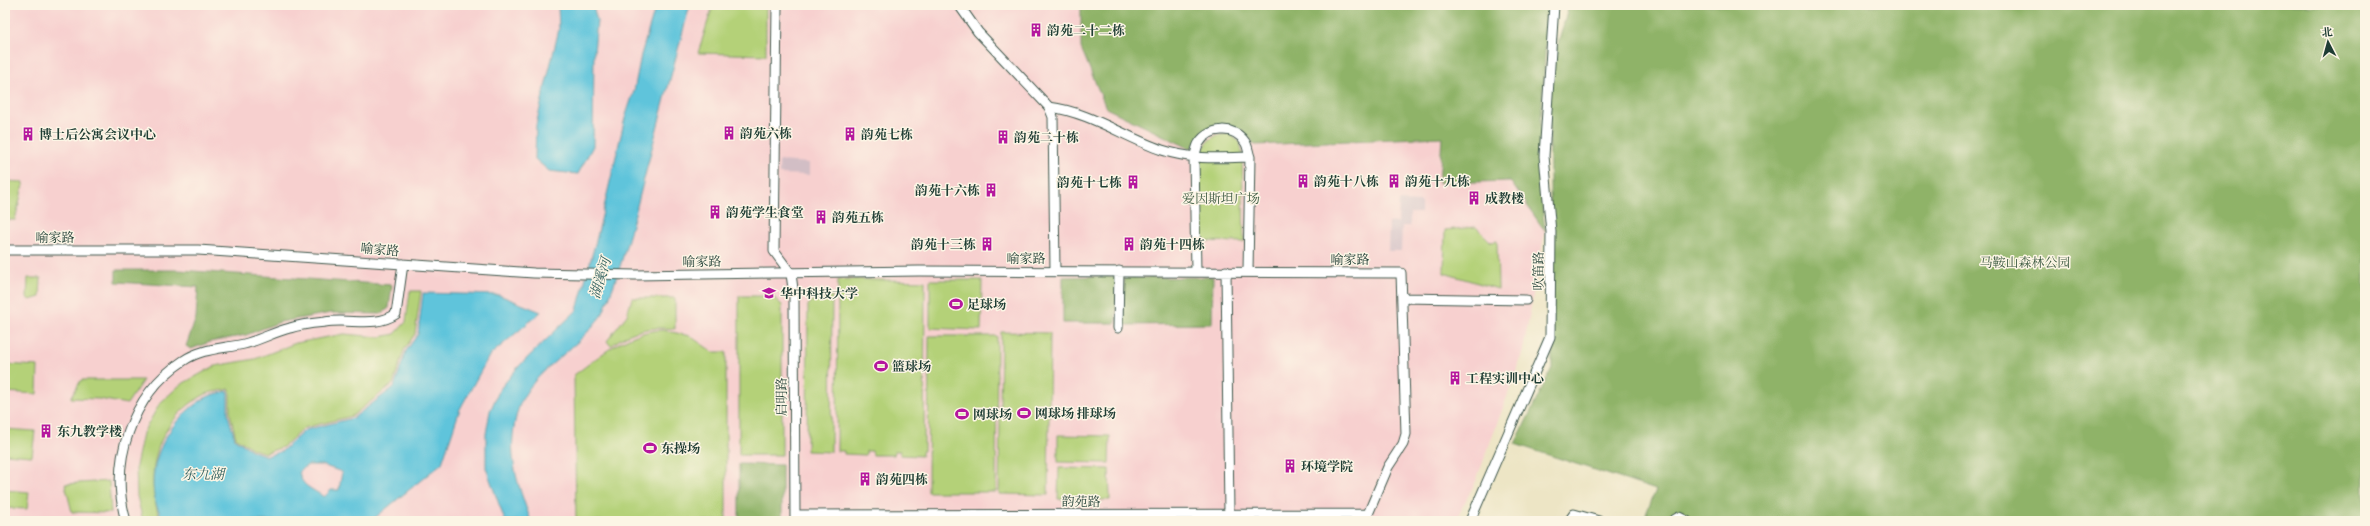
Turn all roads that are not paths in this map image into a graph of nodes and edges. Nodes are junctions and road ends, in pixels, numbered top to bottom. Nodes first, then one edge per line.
1 (777, 5) edge
2 (959, 5) edge
3 (1554, 5) edge
4 (1049, 107) junction
5 (1250, 157) junction
6 (1194, 158) junction
7 (5, 250) edge
8 (403, 264) junction
9 (1055, 270) junction
10 (1119, 271) junction
11 (1196, 271) junction
12 (1226, 271) junction
13 (1248, 272) junction
14 (791, 274) junction
15 (1403, 298) junction
16 (1526, 300) dead end
17 (1118, 328) dead end
18 (1229, 514) junction
19 (1368, 517) edge
20 (795, 518) edge
21 (927, 518) edge
22 (1122, 518) edge
23 (126, 521) edge
24 (1470, 521) edge
25 (1569, 521) edge
26 (1599, 521) edge
27 (1672, 521) edge
28 (1687, 521) edge

1 - 14 street
2 - 4 street
3 - 24 street, 吹笛路
4 - 6 street
4 - 9 street
5 - 6 street
5 - 6 street
5 - 13 street
6 - 11 street
7 - 8 street, 喻家路
8 - 14 street, 喻家路
8 - 23 street
9 - 10 street, 喻家路
9 - 14 street, 喻家路
10 - 11 street, 喻家路
10 - 17 street
11 - 12 street, 喻家路
12 - 13 street, 喻家路
12 - 18 street
13 - 15 street, 喻家路
14 - 20 street, 启明路
15 - 16 street
15 - 19 street
18 - 19 street, 韵苑路
18 - 22 street, 韵苑路
20 - 21 street, 韵苑路
21 - 22 street, 韵苑路
25 - 26 street
27 - 28 street

